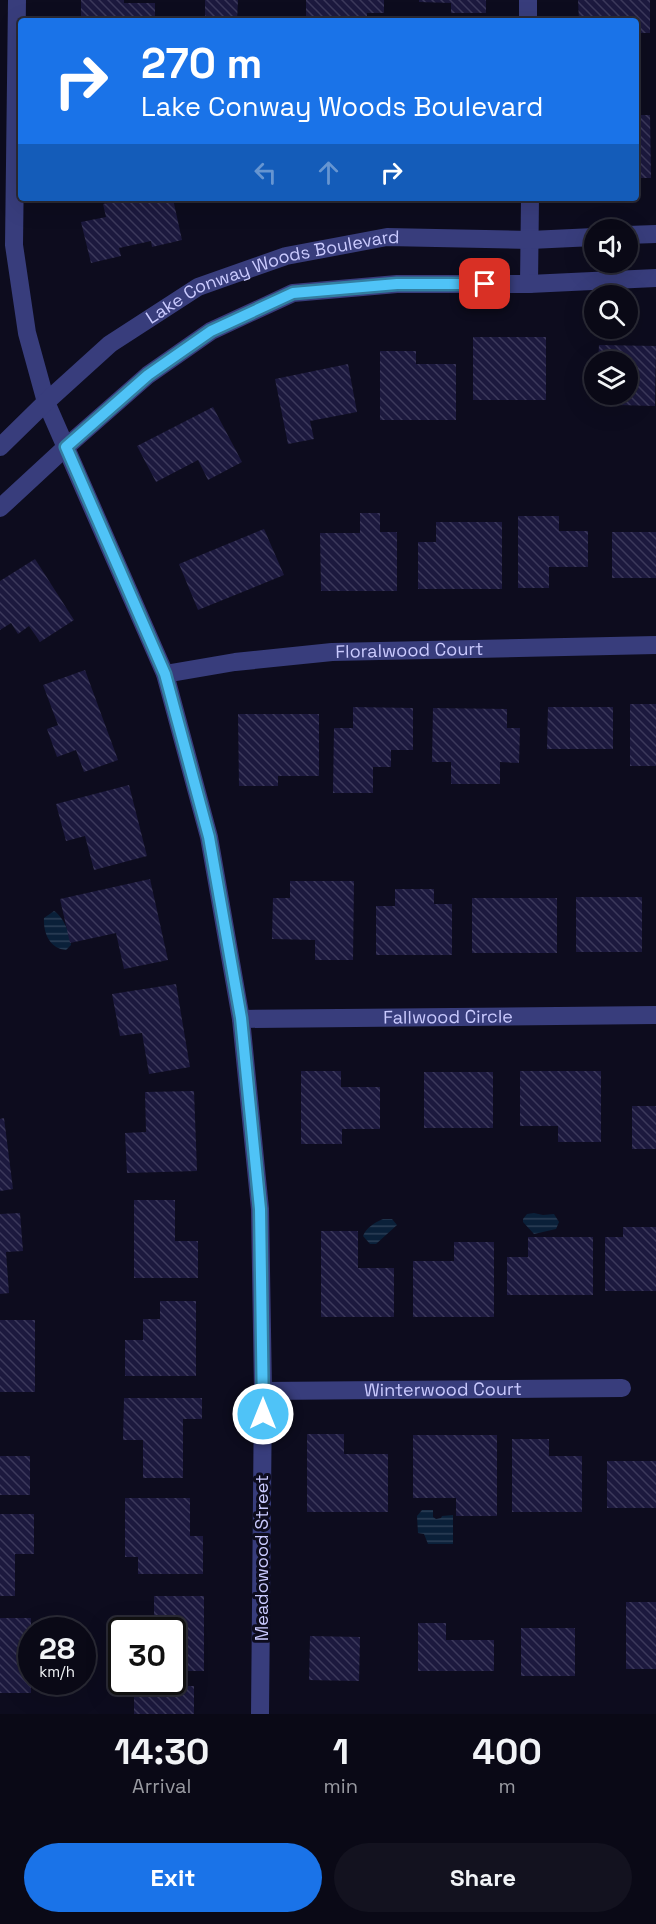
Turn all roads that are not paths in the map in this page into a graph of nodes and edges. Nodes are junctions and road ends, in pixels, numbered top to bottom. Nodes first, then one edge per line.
1 (17, 0) edge
2 (528, 0) edge
3 (528, 18) edge
4 (530, 201) edge
5 (656, 234) edge
6 (638, 235) edge
7 (584, 237) edge
8 (530, 240) junction
9 (656, 278) edge
10 (529, 284) junction
11 (46, 402) junction
12 (0, 447) edge
13 (66, 447) junction
14 (0, 508) edge
15 (656, 645) edge
16 (165, 674) junction
17 (656, 1015) edge
18 (241, 1018) junction
19 (622, 1388) dead end
20 (263, 1391) junction
21 (260, 1714) edge

1 - 11 street, Meadowood Street
2 - 3 street
4 - 8 street
5 - 6 street
7 - 8 street, Lake Conway Woods Boulevard
8 - 10 street
8 - 11 street, Lake Conway Woods Boulevard
9 - 10 street, Lake Conway Woods Boulevard
10 - 13 street, Lake Conway Woods Boulevard
11 - 12 street, Lake Conway Woods Boulevard
11 - 13 street, Meadowood Street
13 - 14 street, Lake Conway Woods Boulevard
13 - 16 street, Meadowood Street
15 - 16 street, Floralwood Court
16 - 18 street, Meadowood Street
17 - 18 street, Fallwood Circle
18 - 20 street, Meadowood Street
19 - 20 street, Winterwood Court
20 - 21 street, Meadowood Street

